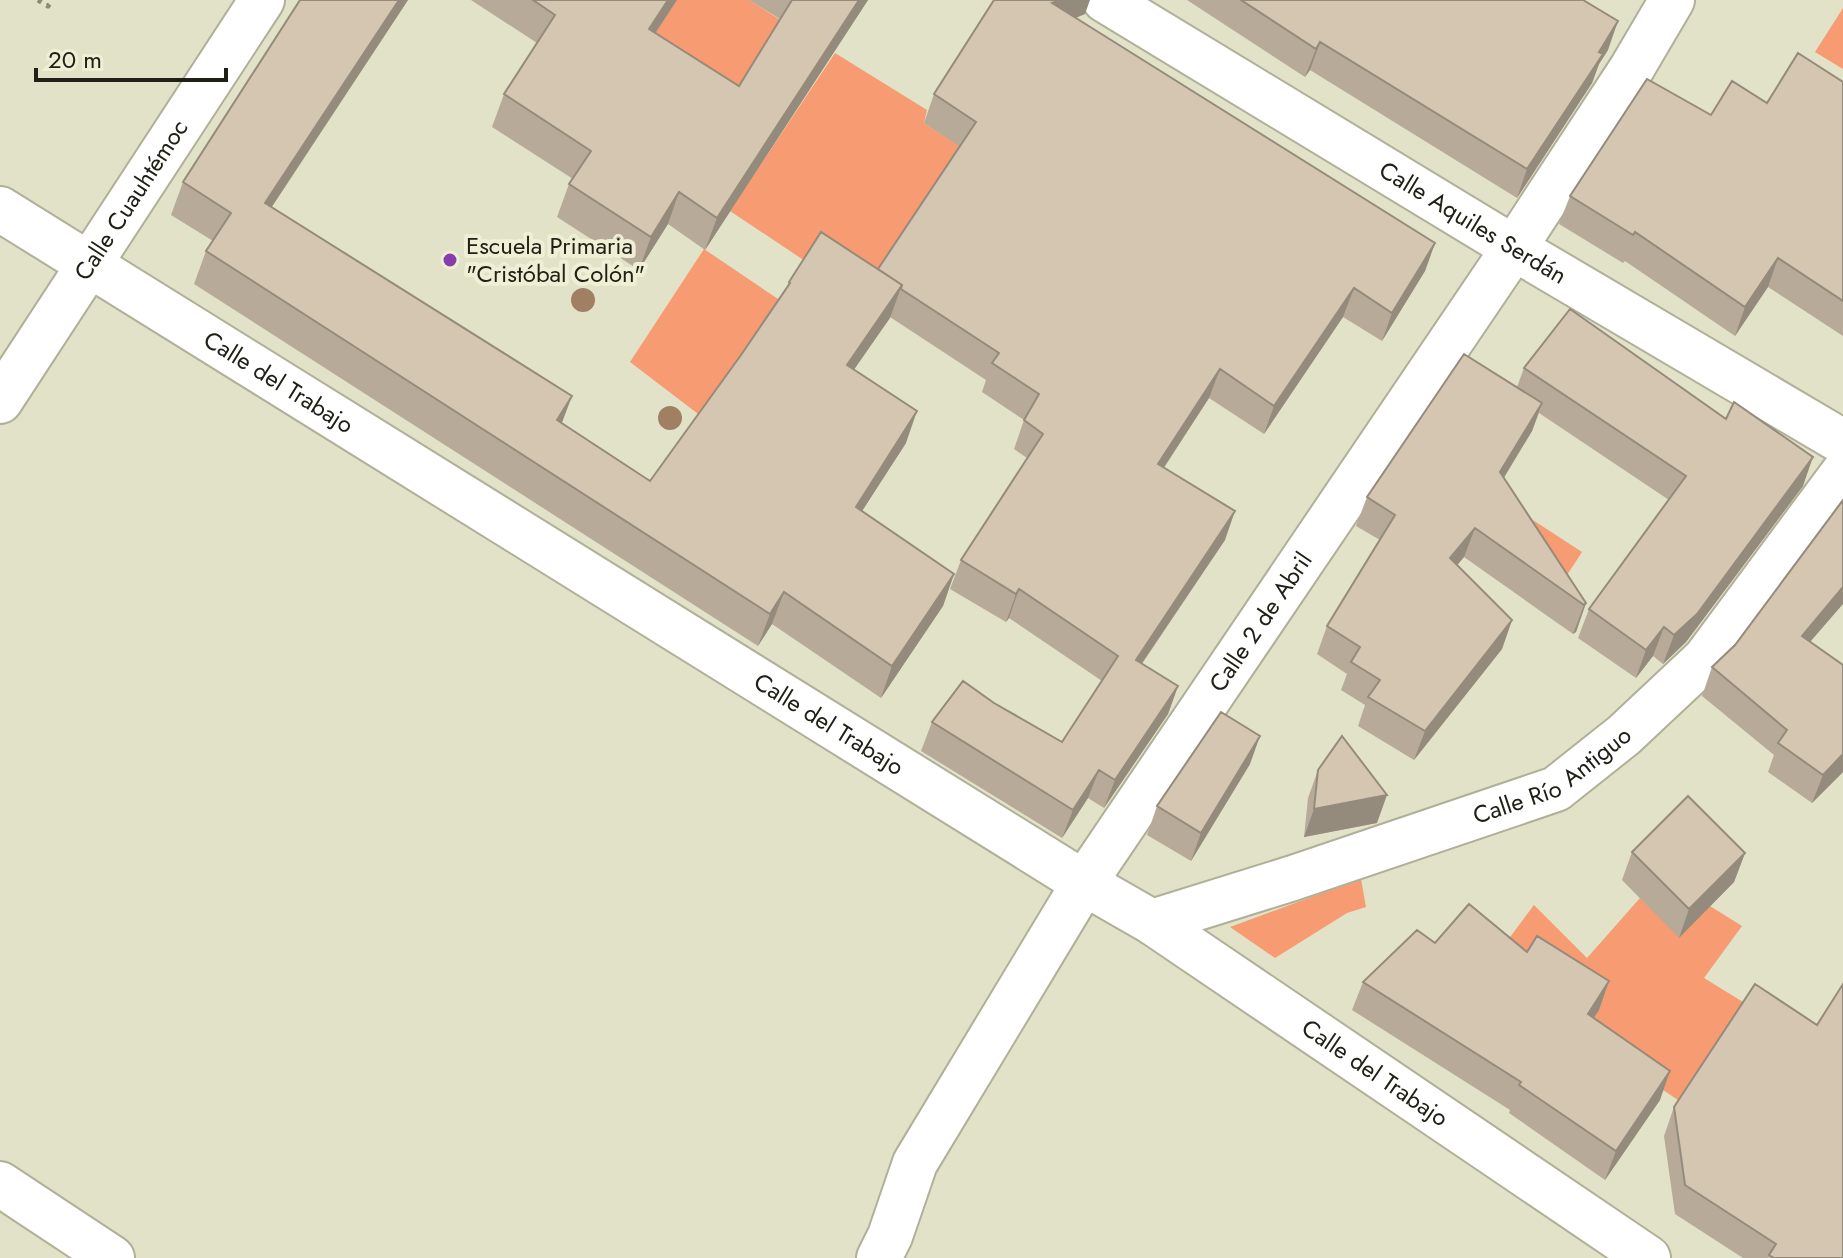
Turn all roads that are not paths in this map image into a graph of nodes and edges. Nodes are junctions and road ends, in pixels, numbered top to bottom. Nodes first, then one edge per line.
1 (262, 0) edge
2 (1105, 0) edge
3 (1672, 0) edge
4 (0, 209) edge
5 (1514, 248) junction
6 (92, 263) junction
7 (0, 401) edge
8 (1843, 442) edge
9 (1843, 473) edge
10 (1084, 883) junction
11 (1152, 922) junction
12 (0, 1184) edge
13 (112, 1258) edge
14 (879, 1258) edge
15 (1648, 1258) edge

1 - 6 street, Calle Cuauhtémoc
2 - 5 street, Calle Aquiles Serdán
3 - 5 street, Calle 2 de Abril
4 - 6 street, Calle del Trabajo
5 - 8 street, Calle Aquiles Serdán
5 - 10 street, Calle 2 de Abril
6 - 7 street, Calle Cuauhtémoc
6 - 10 street, Calle del Trabajo
9 - 11 street, Calle Río Antiguo
10 - 11 street, Calle del Trabajo
10 - 14 street, Calle 2 de Abril
11 - 15 street, Calle del Trabajo
12 - 13 street

